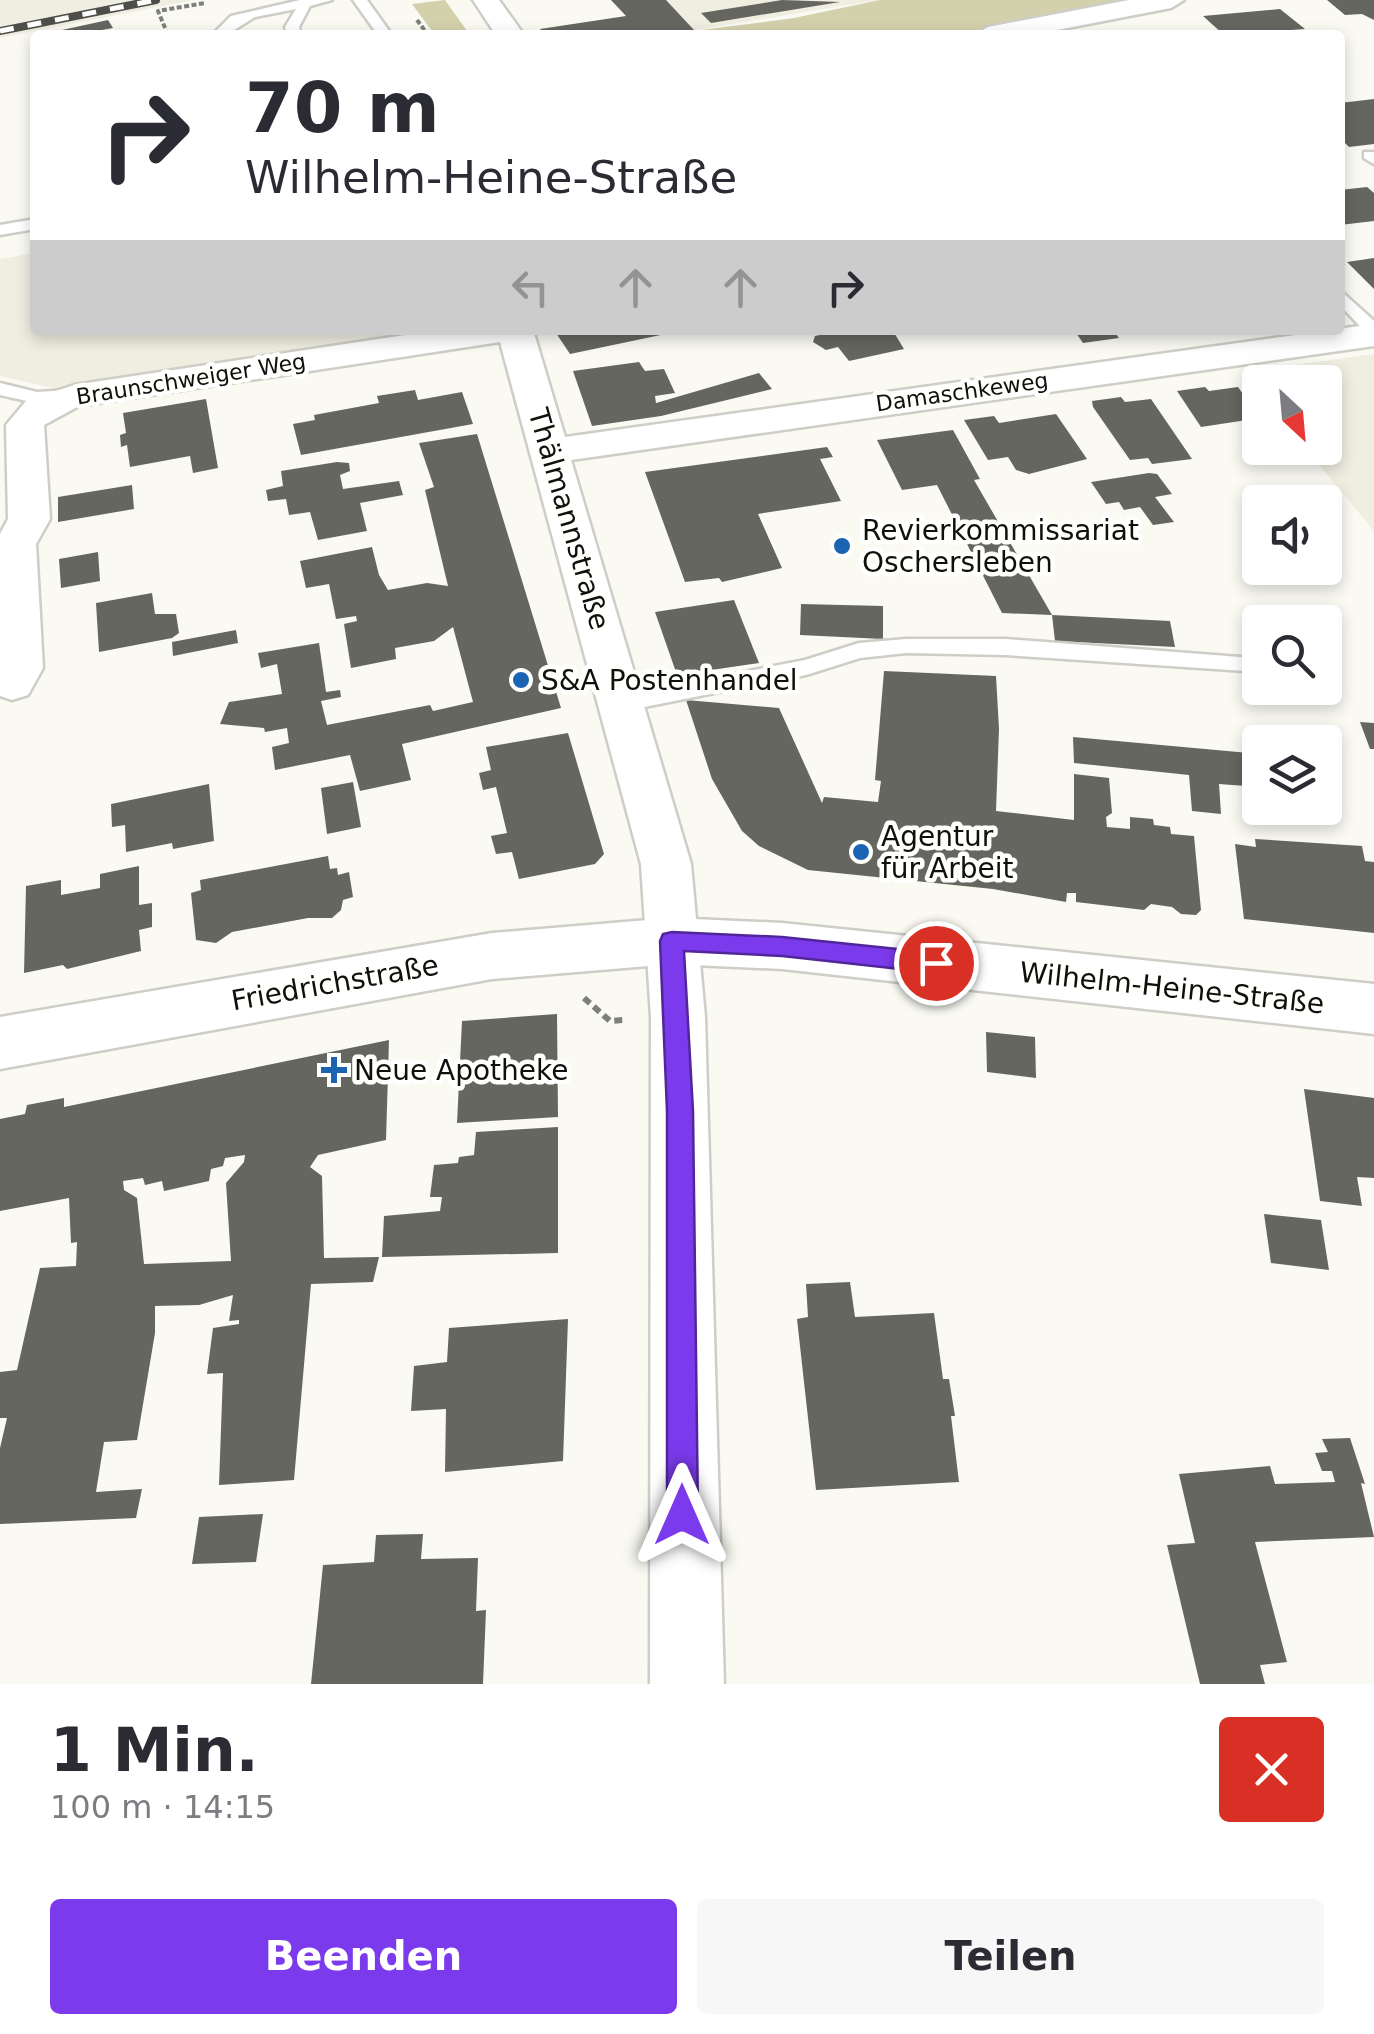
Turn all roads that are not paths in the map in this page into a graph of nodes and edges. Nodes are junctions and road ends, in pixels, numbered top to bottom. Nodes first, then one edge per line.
1 (325, 0) edge
2 (360, 0) edge
3 (486, 0) edge
4 (1172, 0) edge
5 (305, 4) junction
6 (221, 30) edge
7 (293, 30) edge
8 (382, 30) edge
9 (507, 30) edge
10 (1014, 30) edge
11 (30, 225) edge
12 (0, 230) edge
13 (1345, 300) edge
14 (1374, 332) edge
15 (479, 335) edge
16 (514, 335) edge
17 (0, 389) edge
18 (74, 396) junction
19 (549, 451) junction
20 (1242, 665) edge
21 (12, 684) dead end
22 (624, 703) junction
23 (672, 941) junction
24 (1374, 1009) edge
25 (0, 1043) edge
26 (687, 1684) edge

1 - 5 lane
2 - 8 lane
3 - 9 street
4 - 10 street
5 - 6 lane
5 - 7 lane
11 - 12 lane
13 - 14 lane
14 - 19 street, Damaschkeweg
15 - 18 street, Braunschweiger Weg
16 - 19 street, Thälmannstraße
17 - 18 lane
18 - 21 street, Braunschweiger Weg
19 - 22 street, Thälmannstraße
20 - 22 lane
22 - 23 street, Thälmannstraße
23 - 24 street, Wilhelm-Heine-Straße
23 - 25 street, Friedrichstraße
23 - 26 street, Thälmannstraße

